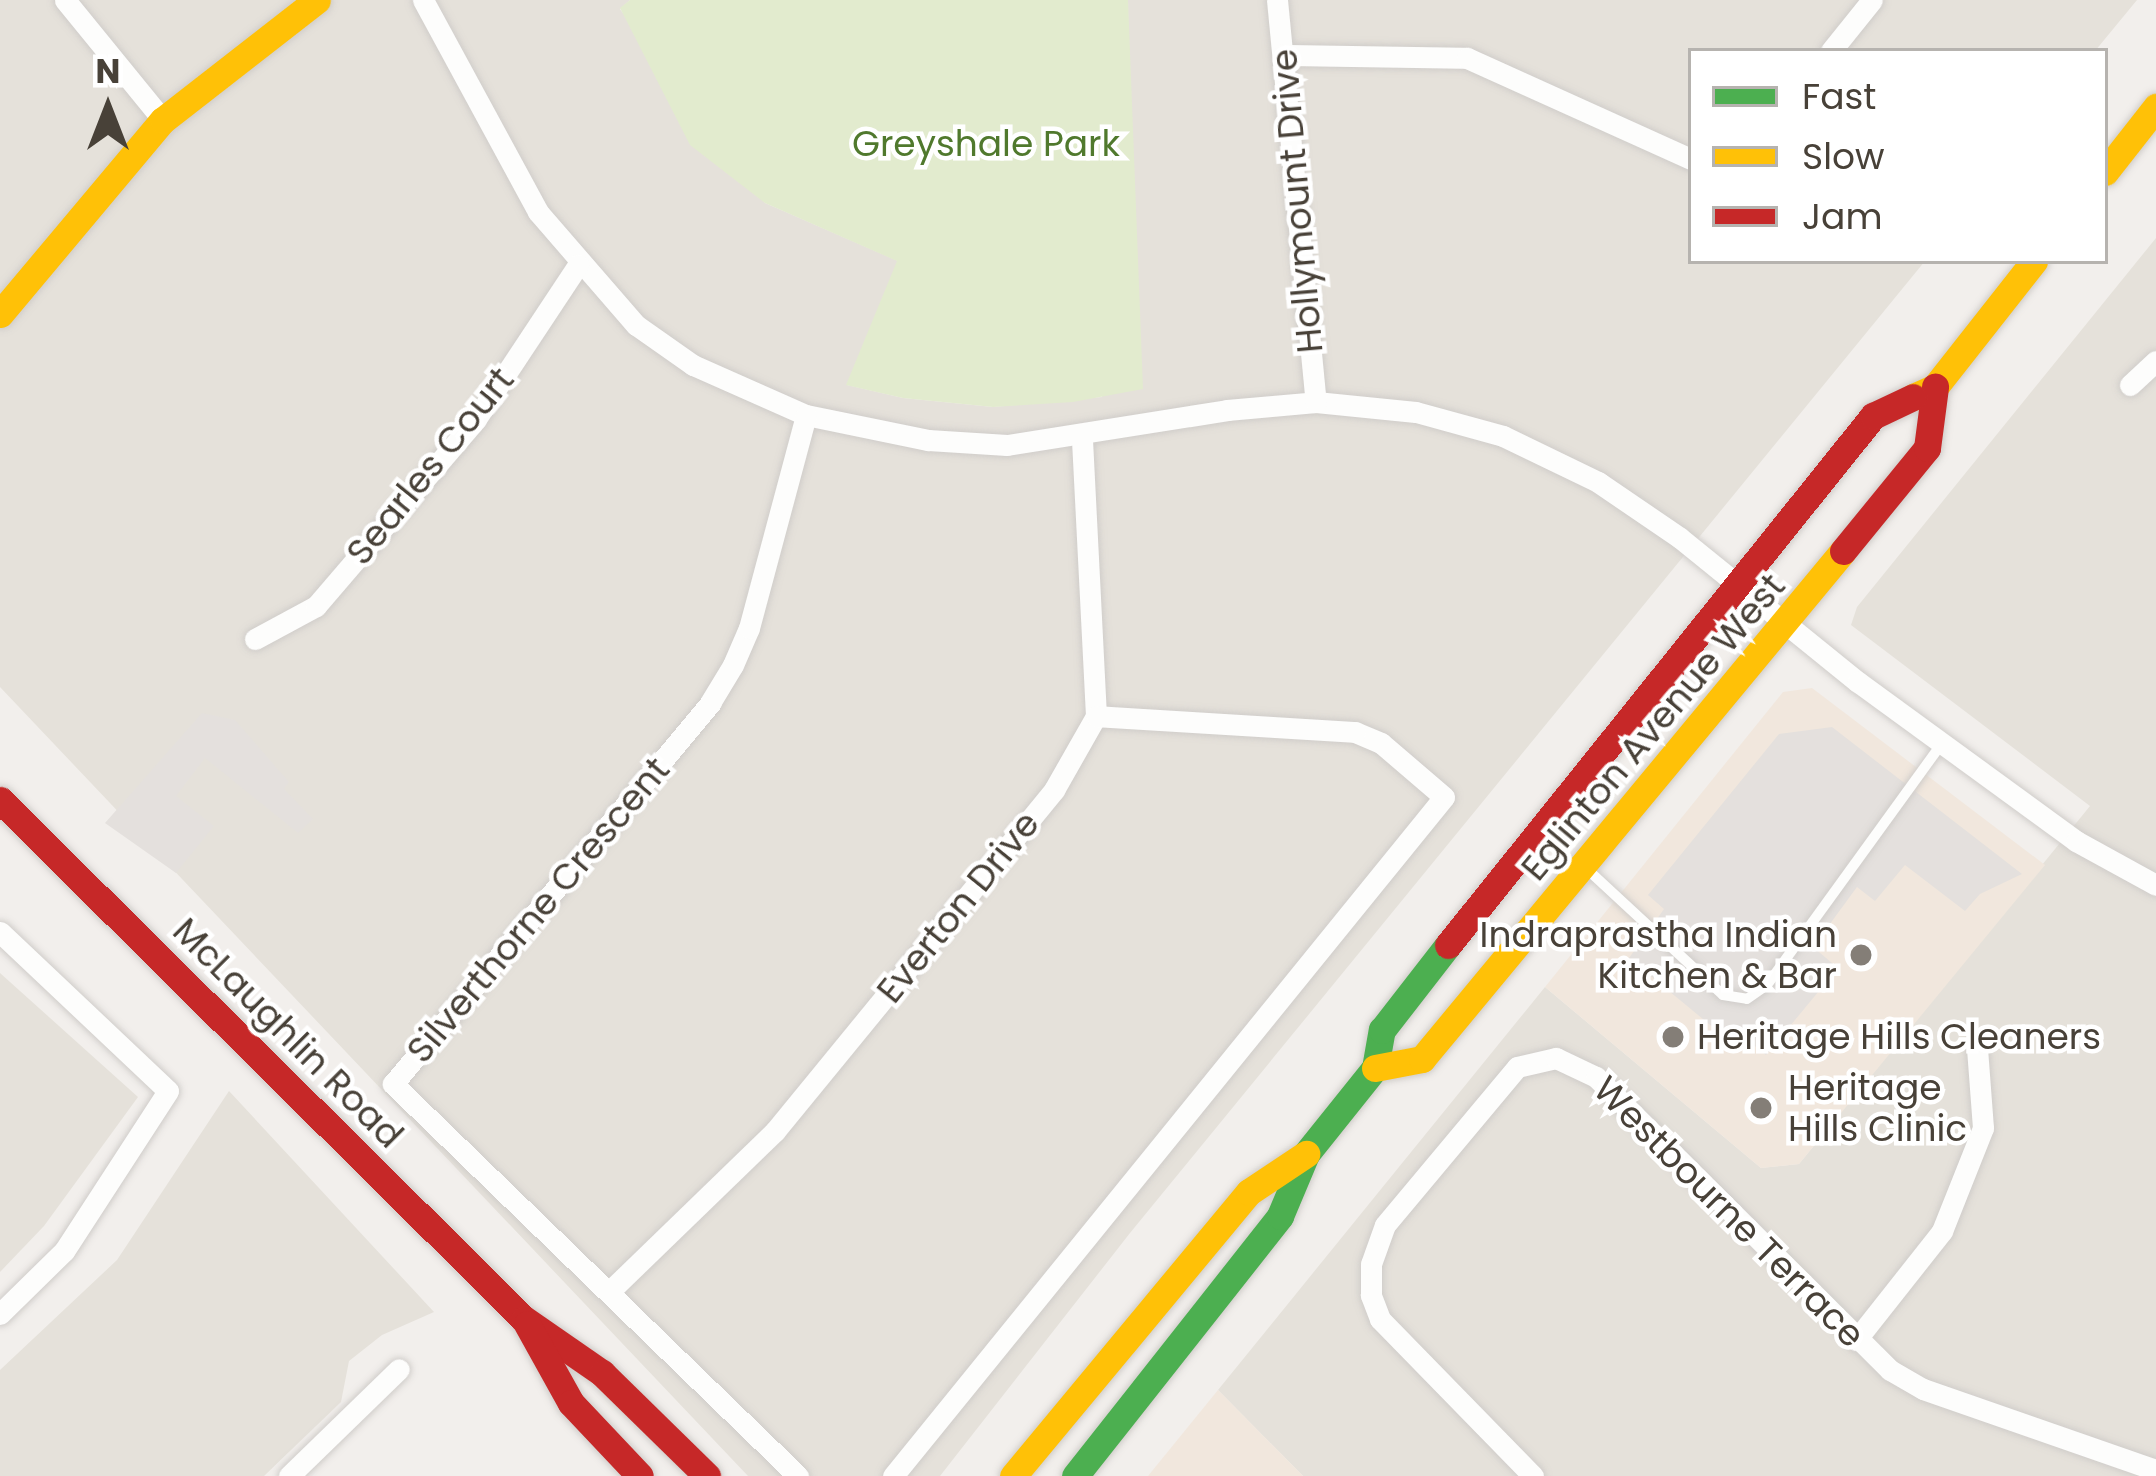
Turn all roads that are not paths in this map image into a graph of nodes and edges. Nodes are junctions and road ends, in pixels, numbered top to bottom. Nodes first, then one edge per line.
1 (65, 0) edge
2 (317, 0) edge
3 (423, 0) edge
4 (1277, 0) edge
5 (1872, 0) edge
6 (1833, 48) edge
7 (1283, 56) junction
8 (2156, 107) edge
9 (163, 120) junction
10 (1688, 158) edge
11 (2108, 168) edge
12 (2032, 264) edge
13 (578, 266) junction
14 (0, 314) edge
15 (2156, 361) edge
16 (2130, 386) dead end
17 (1935, 387) junction
18 (1316, 402) junction
19 (806, 415) junction
20 (1082, 435) junction
21 (1736, 584) junction
22 (1785, 623) junction
23 (255, 639) dead end
24 (1096, 716) junction
25 (1943, 741) junction
26 (0, 800) edge
27 (1585, 868) junction
28 (2156, 885) edge
29 (0, 932) edge
30 (1977, 1048) dead end
31 (1376, 1068) junction
32 (1306, 1154) junction
33 (611, 1290) junction
34 (0, 1314) edge
35 (524, 1319) junction
36 (1856, 1340) junction
37 (400, 1369) dead end
38 (2156, 1470) edge
39 (1089, 1471) edge
40 (289, 1476) edge
41 (640, 1476) edge
42 (707, 1476) edge
43 (797, 1476) edge
44 (893, 1476) edge
45 (1013, 1476) edge
46 (1533, 1476) edge

1 - 9 street
2 - 9 main road
3 - 13 street
4 - 7 street, Hollymount Drive
5 - 6 street
7 - 10 street
7 - 18 street, Hollymount Drive
8 - 11 main road
9 - 14 main road
12 - 17 main road, Eglinton Avenue West
13 - 19 street
13 - 23 street, Searles Court
15 - 16 street
17 - 21 main road, Eglinton Avenue West
17 - 22 main road, Eglinton Avenue West
18 - 20 street
18 - 21 street
19 - 20 street
19 - 33 street, Silverthorne Crescent
20 - 24 street
21 - 22 street
21 - 31 main road, Eglinton Avenue West
22 - 25 street
22 - 27 main road, Eglinton Avenue West
24 - 33 street, Everton Drive
24 - 44 street
25 - 27 lane
25 - 28 street
26 - 35 main road, McLaughlin Road
27 - 31 main road, Eglinton Avenue West
29 - 34 street
30 - 36 street
31 - 32 main road, Eglinton Avenue West
32 - 39 main road, Eglinton Avenue West
32 - 45 main road, Eglinton Avenue West
33 - 43 street, Silverthorne Crescent
35 - 41 main road, McLaughlin Road
35 - 42 main road, McLaughlin Road
36 - 38 street, Westbourne Terrace
36 - 46 street, Westbourne Terrace
37 - 40 street

